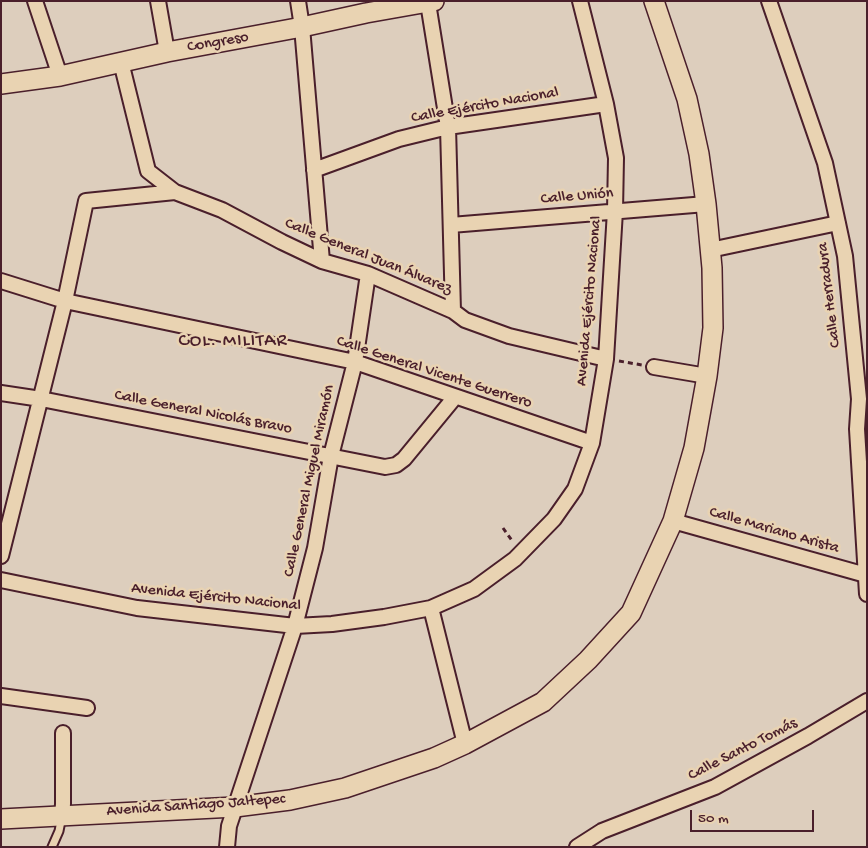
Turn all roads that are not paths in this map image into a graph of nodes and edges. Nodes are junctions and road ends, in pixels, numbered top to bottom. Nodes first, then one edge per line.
1 (35, 1) edge
2 (158, 1) edge
3 (298, 1) edge
4 (580, 1) edge
5 (654, 1) edge
6 (769, 1) edge
7 (431, 2) edge
8 (302, 27) junction
9 (167, 52) junction
10 (121, 62) junction
11 (60, 76) junction
12 (1, 84) edge
13 (606, 104) junction
14 (448, 128) junction
15 (314, 170) junction
16 (175, 192) junction
17 (706, 204) junction
18 (615, 211) junction
19 (838, 223) junction
20 (451, 224) junction
21 (710, 250) junction
22 (322, 261) junction
23 (368, 274) junction
24 (1, 282) edge
25 (65, 301) junction
26 (453, 311) junction
27 (606, 359) junction
28 (355, 362) junction
29 (654, 367) road end
30 (708, 376) junction
31 (1, 392) edge
32 (455, 397) junction
33 (41, 399) junction
34 (863, 399) edge
35 (592, 443) junction
36 (331, 456) junction
37 (673, 521) junction
38 (4, 532) edge
39 (1, 556) edge
40 (866, 575) edge
41 (1, 580) edge
42 (867, 594) edge
43 (431, 608) junction
44 (295, 626) junction
45 (1, 696) edge
46 (867, 701) edge
47 (87, 708) dead end
48 (63, 733) dead end
49 (465, 744) junction
50 (235, 807) junction
51 (62, 816) junction
52 (1, 819) edge
53 (52, 847) edge
54 (227, 847) edge
55 (577, 847) edge

1 - 11 street
2 - 9 street
3 - 8 street
4 - 13 street, Avenida Ejército Nacional
5 - 17 street, Avenida Santiago Jaltepec
6 - 19 street, Calle Herradura
7 - 8 street, Congreso
7 - 14 street
8 - 9 street, Congreso
8 - 15 street
9 - 10 street, Congreso
10 - 11 street, Congreso
10 - 16 street, Calle General Juan Álvarez
11 - 12 street, Congreso
13 - 14 street, Calle Ejército Nacional
13 - 18 street, Avenida Ejército Nacional
14 - 15 street, Calle Ejército Nacional
14 - 20 street
15 - 22 street
16 - 22 street, Calle General Juan Álvarez
16 - 25 street
17 - 18 street, Calle Unión
17 - 21 street, Avenida Santiago Jaltepec
18 - 20 street, Calle Unión
18 - 27 street, Avenida Ejército Nacional
19 - 21 street
19 - 34 street, Calle Herradura
20 - 26 street
21 - 30 street, Avenida Santiago Jaltepec
22 - 23 street, Calle General Juan Álvarez
23 - 26 street, Calle General Juan Álvarez
23 - 28 street, Calle General Miguel Miramón
24 - 25 street, Calle General Vicente Guerrero
25 - 28 street, Calle General Vicente Guerrero
25 - 33 street
26 - 27 street, Calle General Juan Álvarez
27 - 35 street, Avenida Ejército Nacional
28 - 32 street, Calle General Vicente Guerrero
28 - 36 street, Calle General Miguel Miramón
29 - 30 street
30 - 37 street, Avenida Santiago Jaltepec
31 - 33 street, Calle General Nicolás Bravo
32 - 35 street, Calle General Vicente Guerrero
32 - 36 street, Calle General Nicolás Bravo
33 - 36 street, Calle General Nicolás Bravo
33 - 38 street
34 - 40 street, Calle Herradura
35 - 43 street, Avenida Ejército Nacional
36 - 44 street, Calle General Miguel Miramón
37 - 40 street, Calle Mariano Arista
37 - 49 street, Avenida Santiago Jaltepec
38 - 39 street
40 - 42 street, Calle Herradura
41 - 44 street, Avenida Ejército Nacional
43 - 44 street, Avenida Ejército Nacional
43 - 49 street
44 - 50 street, Calle General Miguel Miramón
45 - 47 street
46 - 55 street, Calle Santo Tomás
48 - 51 street
49 - 50 street, Avenida Santiago Jaltepec
50 - 51 street, Avenida Santiago Jaltepec
50 - 54 street, Calle General Miguel Miramón
51 - 52 street, Avenida Santiago Jaltepec
51 - 53 lane

